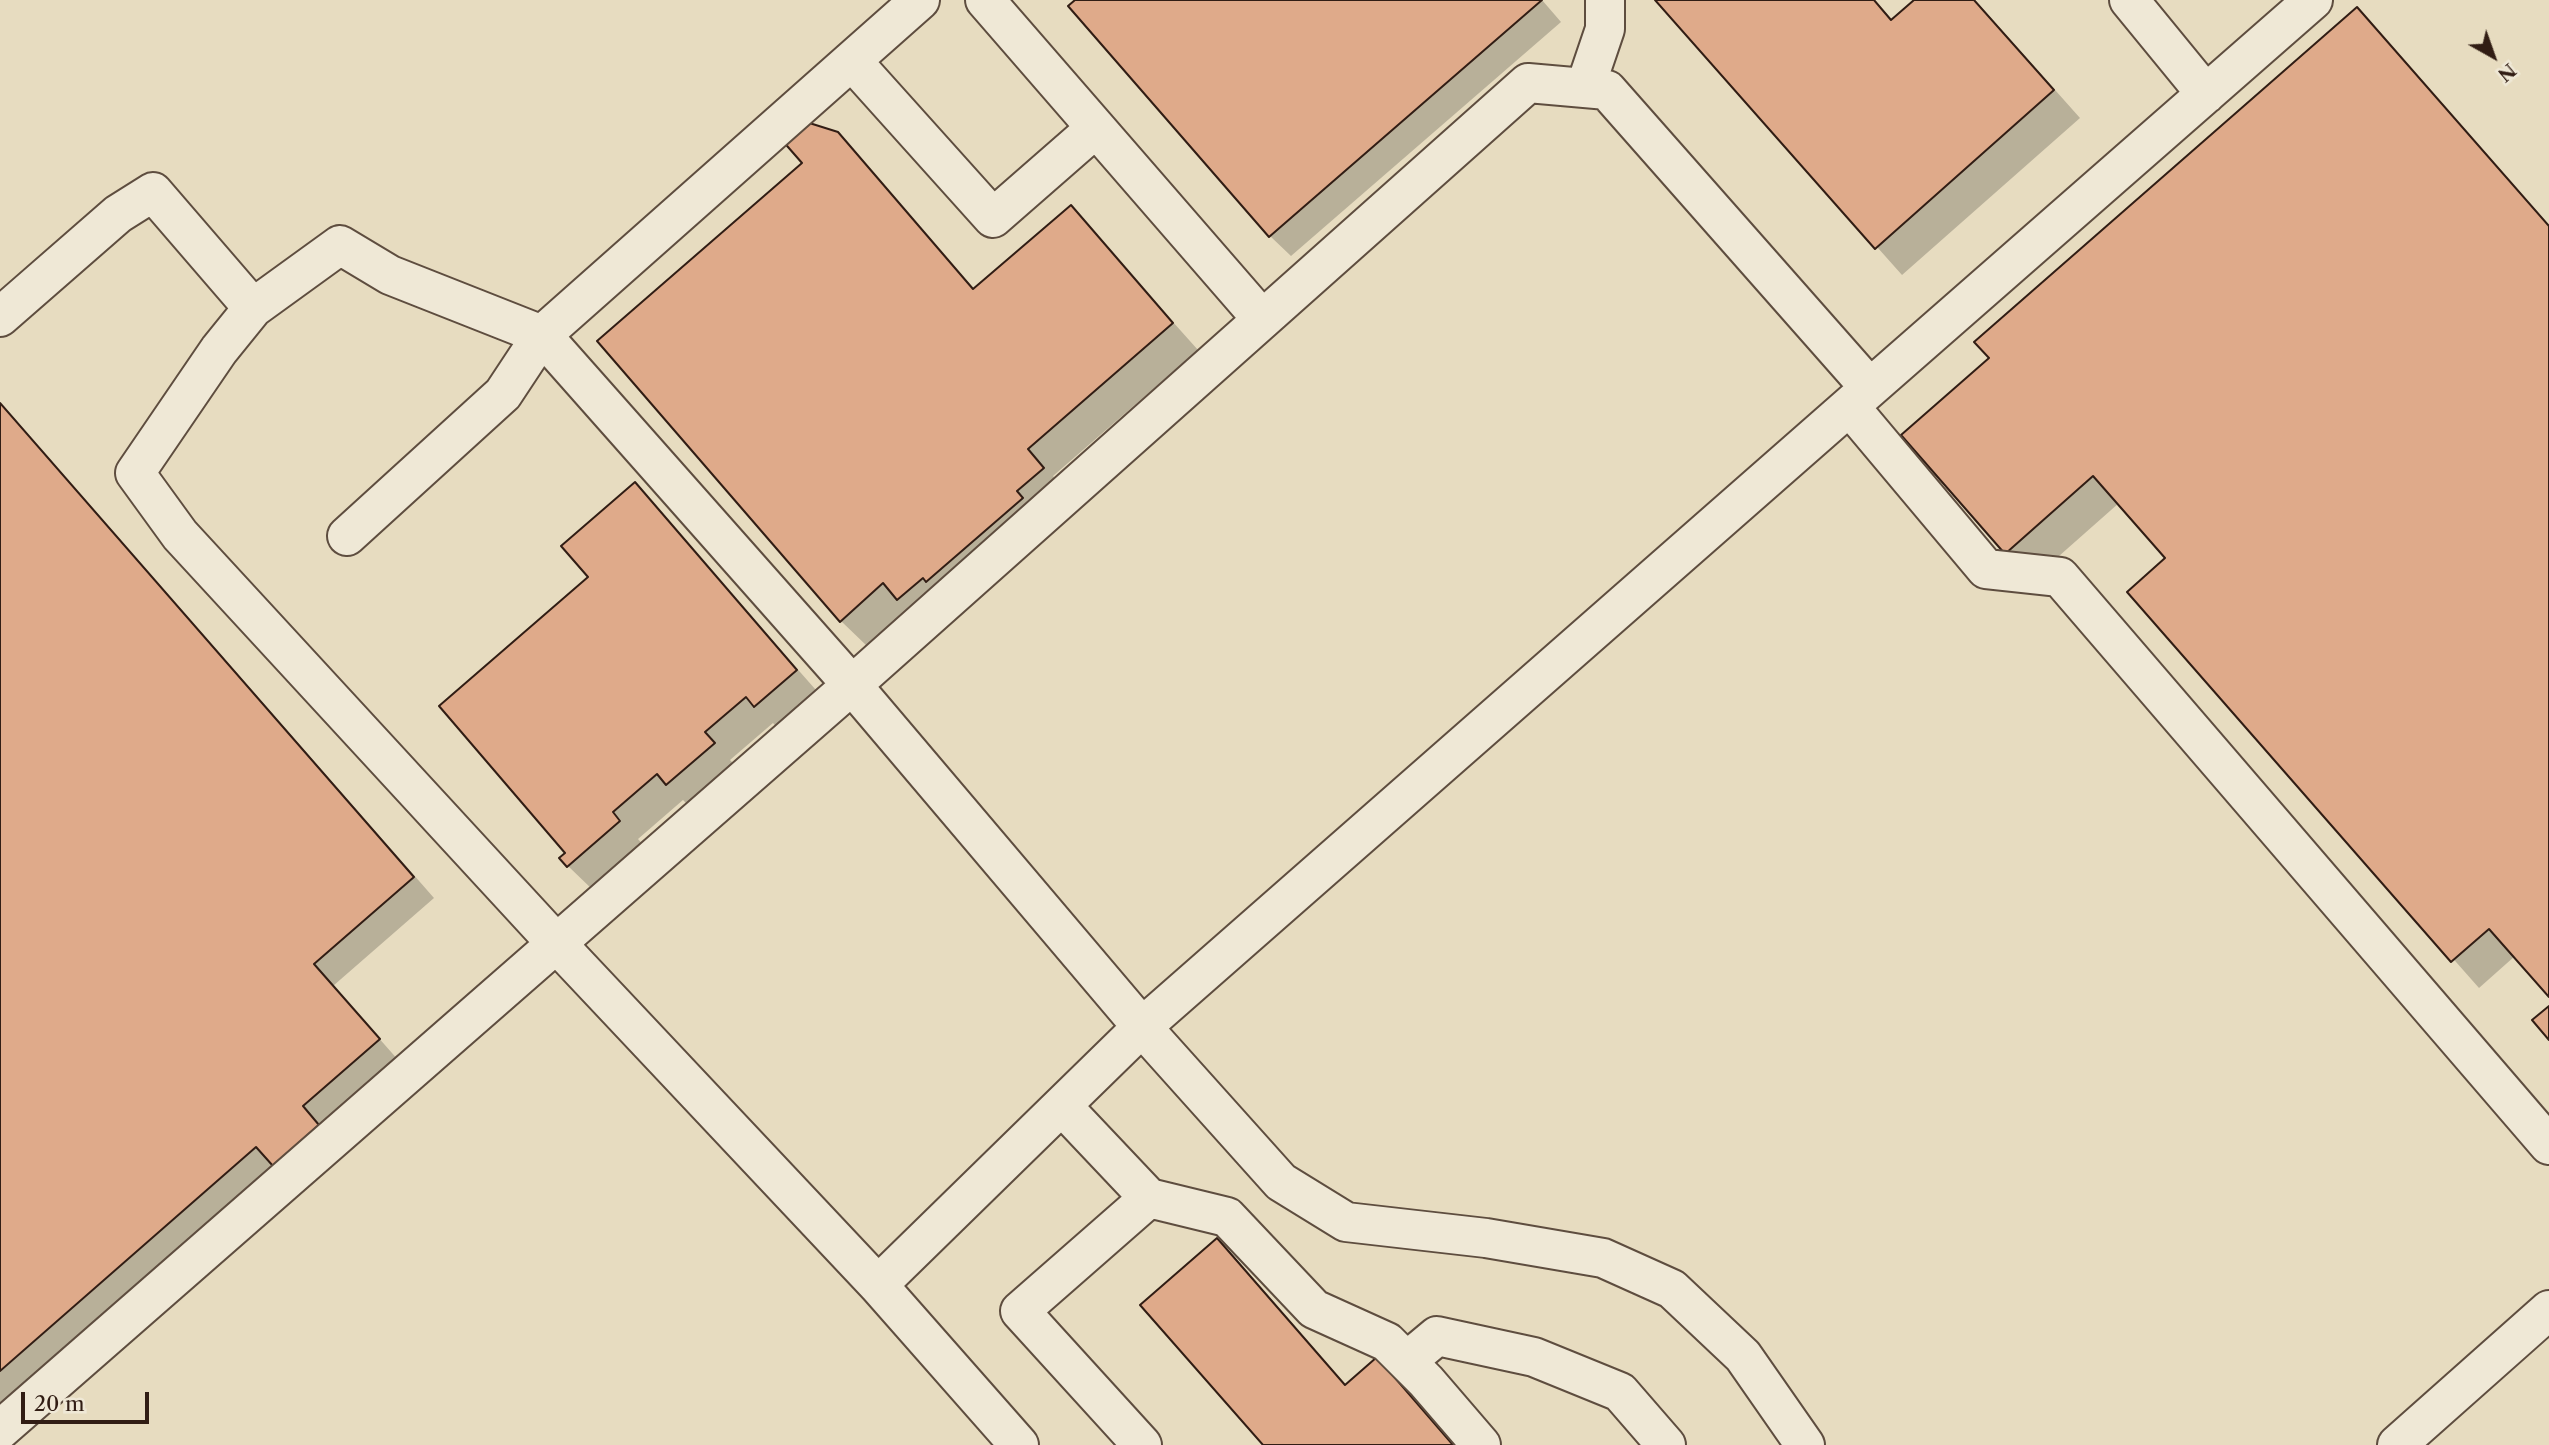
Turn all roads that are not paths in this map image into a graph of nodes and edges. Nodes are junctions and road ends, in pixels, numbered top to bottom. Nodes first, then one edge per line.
1 (919, 0) edge
2 (985, 0) edge
3 (1605, 0) edge
4 (2129, 0) edge
5 (2313, 0) edge
6 (852, 61) junction
7 (1585, 88) junction
8 (2206, 94) junction
9 (1096, 128) junction
10 (253, 308) junction
11 (0, 317) edge
12 (1262, 319) junction
13 (542, 335) junction
14 (1860, 397) junction
15 (347, 536) dead end
16 (852, 685) junction
17 (556, 943) junction
18 (1142, 1027) junction
19 (1062, 1105) junction
20 (2549, 1145) edge
21 (1149, 1198) junction
22 (878, 1285) junction
23 (2549, 1310) edge
24 (1407, 1362) junction
25 (0, 1430) edge
26 (1019, 1445) edge
27 (1142, 1445) edge
28 (1481, 1445) edge
29 (1666, 1445) edge
30 (1805, 1445) edge
31 (2397, 1445) edge

1 - 6 lane
2 - 9 lane
3 - 7 lane
4 - 8 lane
5 - 8 lane
6 - 9 lane
6 - 13 lane
7 - 12 lane
7 - 14 lane
8 - 14 lane
9 - 12 lane
10 - 11 lane
10 - 13 lane
10 - 17 lane
12 - 16 lane
13 - 15 lane
13 - 16 lane
14 - 18 lane
14 - 20 lane
16 - 17 lane
16 - 18 lane
17 - 22 lane
17 - 25 lane
18 - 19 lane
18 - 30 lane
19 - 21 lane
19 - 22 lane
21 - 24 lane
21 - 27 lane
22 - 26 lane
23 - 31 lane
24 - 28 lane
24 - 29 lane

